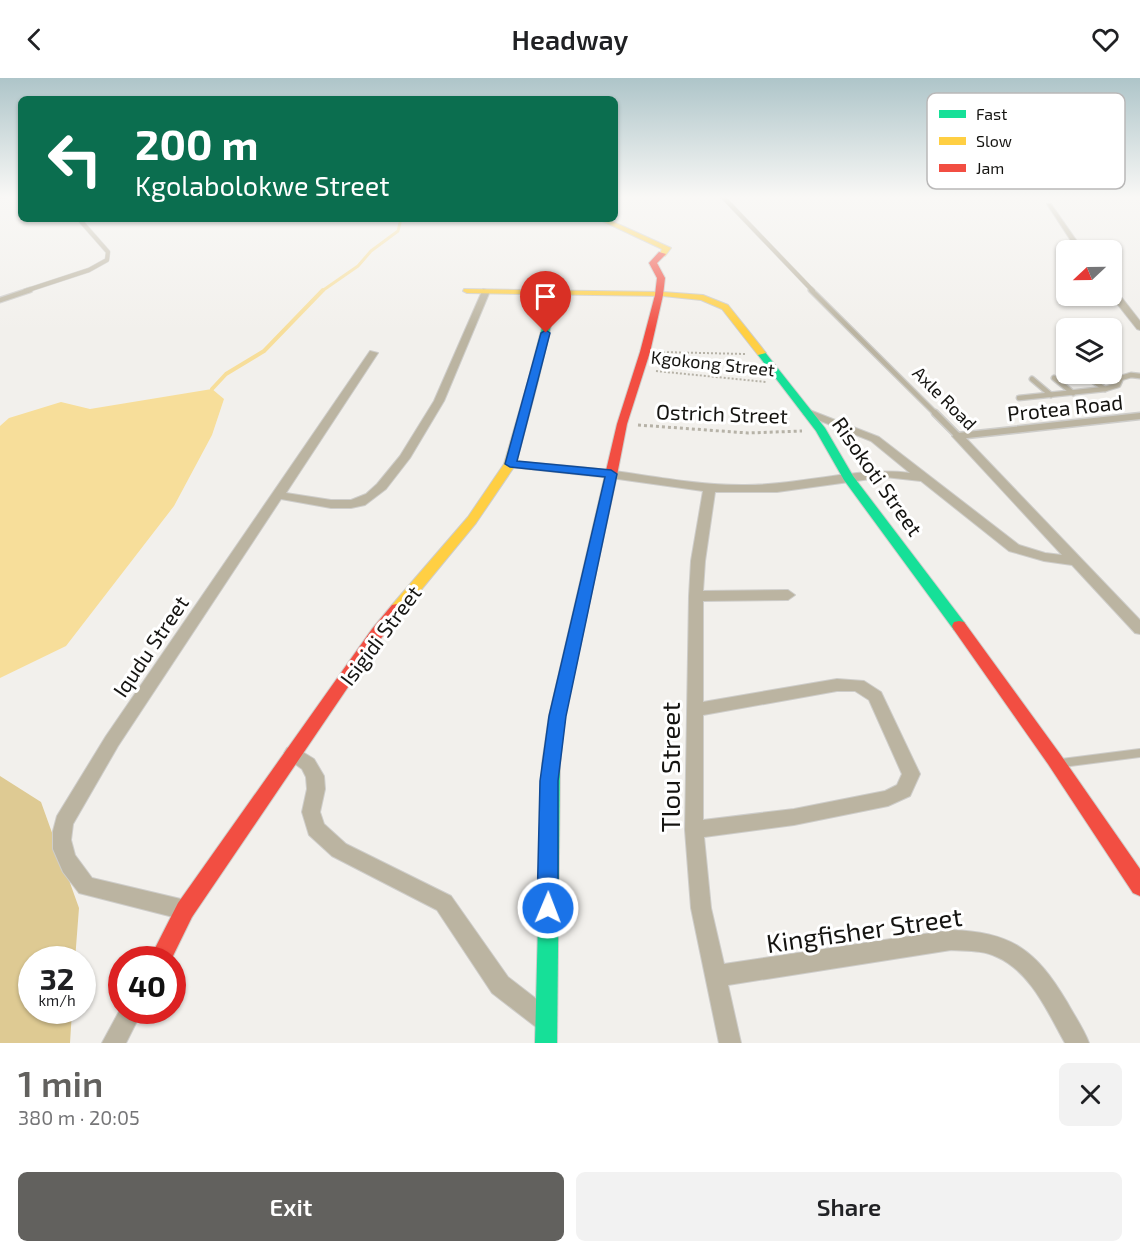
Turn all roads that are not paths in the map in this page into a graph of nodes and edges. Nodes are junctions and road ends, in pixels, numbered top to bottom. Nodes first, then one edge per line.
1 (98, 241) edge
2 (651, 241) edge
3 (765, 241) edge
4 (467, 291) dead end
5 (486, 291) junction
6 (555, 291) junction
7 (659, 295) junction
8 (0, 300) edge
9 (1122, 304) edge
10 (1140, 327) edge
11 (373, 353) dead end
12 (1140, 376) edge
13 (1054, 378) dead end
14 (1032, 379) dead end
15 (1098, 384) edge
16 (1105, 389) junction
17 (1073, 393) junction
18 (1051, 395) junction
19 (1020, 398) dead end
20 (807, 412) junction
21 (1140, 416) edge
22 (958, 436) junction
23 (510, 464) junction
24 (611, 474) junction
25 (848, 477) junction
26 (925, 478) junction
27 (709, 488) junction
28 (279, 495) junction
29 (1075, 561) junction
30 (788, 595) dead end
31 (696, 596) junction
32 (1140, 629) edge
33 (695, 710) junction
34 (293, 753) junction
35 (1140, 753) edge
36 (1057, 764) junction
37 (694, 830) junction
38 (1140, 886) edge
39 (185, 910) junction
40 (167, 946) edge
41 (716, 976) junction
42 (545, 1019) junction
43 (124, 1024) edge
44 (113, 1043) edge
45 (546, 1043) edge
46 (730, 1043) edge
47 (1078, 1043) edge

1 - 8 lane
2 - 7 street
3 - 22 lane, Axle Road
4 - 5 street, Risokoti Street
5 - 6 street, Risokoti Street
5 - 28 street
6 - 7 street, Risokoti Street
6 - 23 street, Isigidi Street
7 - 20 street, Risokoti Street
7 - 24 street
9 - 10 street
11 - 28 street, Iqudu Street
12 - 16 lane
13 - 17 lane
14 - 18 lane
15 - 16 lane
16 - 17 lane
17 - 18 lane
18 - 19 lane
20 - 25 street, Risokoti Street
20 - 26 street
21 - 22 lane, Protea Road
22 - 29 street, Axle Road
23 - 24 street
23 - 34 street, Isigidi Street
24 - 27 street
24 - 42 street
25 - 26 street
25 - 27 street
25 - 36 street, Risokoti Street
26 - 29 street
27 - 31 street, Tlou Street
28 - 39 street, Iqudu Street
29 - 32 street, Axle Road
30 - 31 street
31 - 33 street, Tlou Street
33 - 37 street, Tlou Street
33 - 37 street
34 - 39 street, Isigidi Street
34 - 42 street
35 - 36 lane
36 - 38 street, Risokoti Street
37 - 41 street, Tlou Street
39 - 40 street, Isigidi Street
41 - 46 street, Tlou Street
41 - 47 street, Kingfisher Street
42 - 45 street
43 - 44 street

